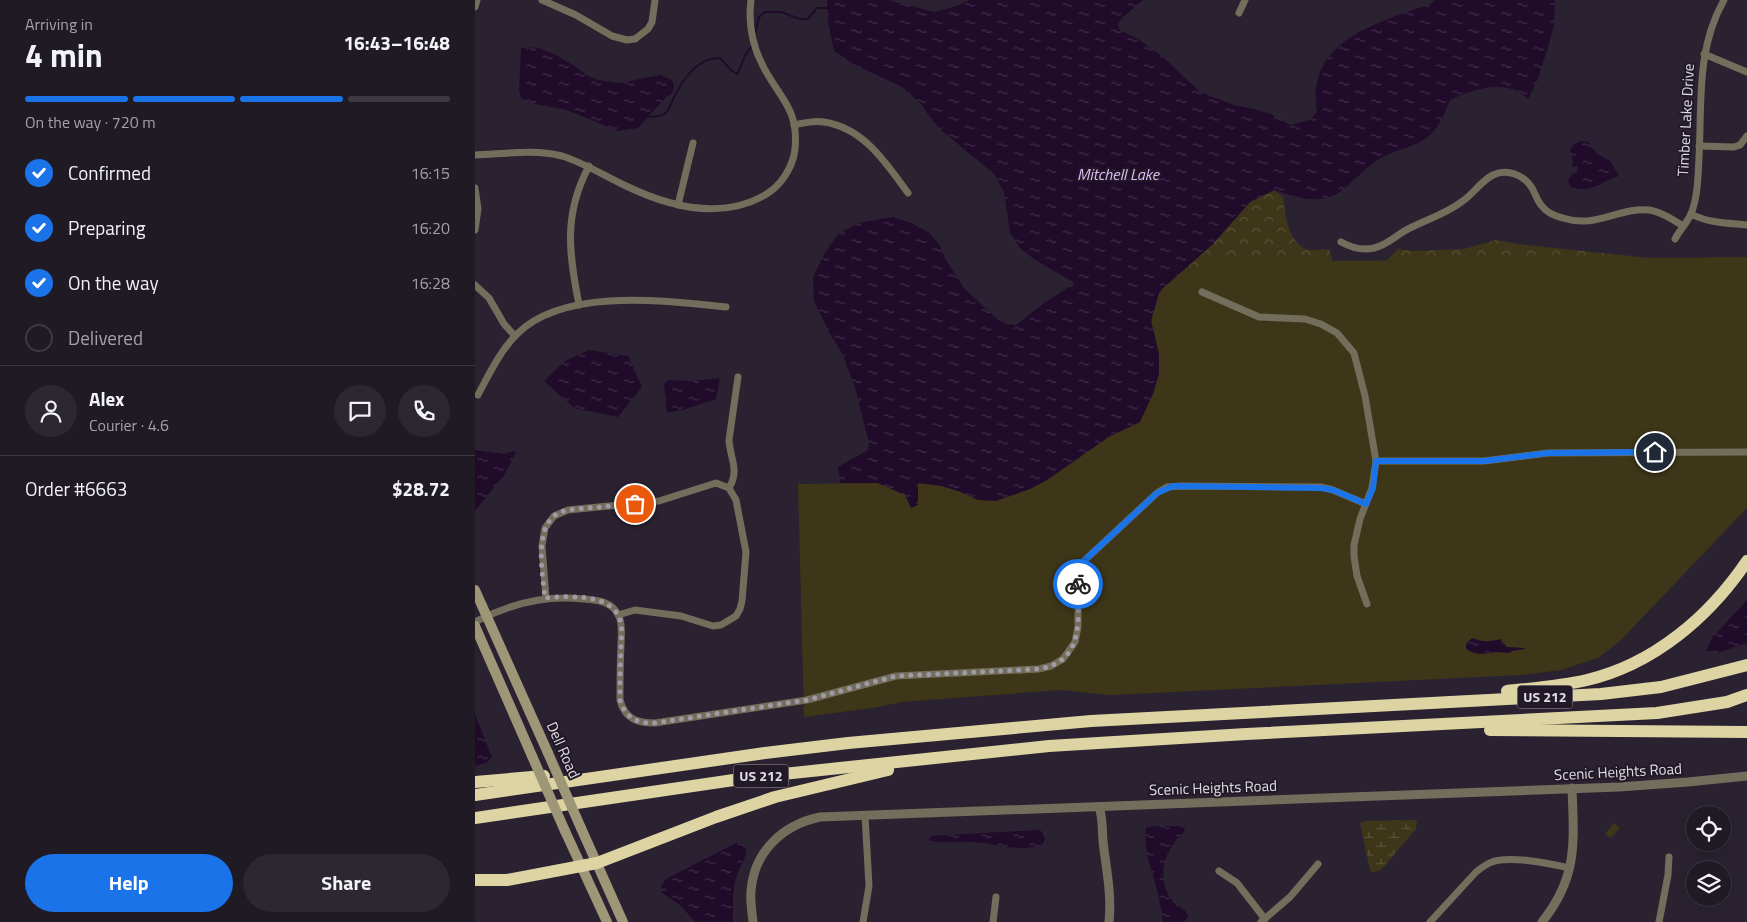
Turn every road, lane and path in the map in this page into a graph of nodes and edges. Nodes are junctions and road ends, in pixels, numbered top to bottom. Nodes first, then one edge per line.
1 (477, 0) edge
2 (542, 0) edge
3 (655, 0) edge
4 (751, 0) edge
5 (1245, 0) edge
6 (1723, 0) edge
7 (475, 7) edge
8 (1239, 13) dead end
9 (1704, 54) junction
10 (1747, 72) edge
11 (794, 125) junction
12 (1747, 136) edge
13 (693, 143) dead end
14 (1699, 146) junction
15 (475, 155) edge
16 (589, 166) junction
17 (475, 188) edge
18 (907, 192) dead end
19 (678, 205) junction
20 (1691, 214) junction
21 (1747, 225) edge
22 (1683, 226) junction
23 (475, 230) edge
24 (1675, 239) dead end
25 (1341, 242) dead end
26 (475, 285) edge
27 (1202, 292) dead end
28 (579, 305) junction
29 (726, 306) dead end
30 (515, 336) junction
31 (739, 377) dead end
32 (478, 395) dead end
33 (1747, 452) edge
34 (1376, 461) junction
35 (729, 488) junction
36 (1366, 504) junction
37 (1747, 561) edge
38 (475, 590) edge
39 (545, 598) junction
40 (1367, 604) dead end
41 (618, 615) junction
42 (487, 616) junction
43 (475, 622) edge
44 (475, 626) edge
45 (1747, 665) edge
46 (1747, 695) edge
47 (1339, 708) junction
48 (1343, 730) junction
49 (1747, 732) edge
50 (1049, 746) junction
51 (765, 753) junction
52 (1747, 776) edge
53 (475, 782) edge
54 (1572, 788) junction
55 (475, 795) edge
56 (1099, 806) junction
57 (865, 815) junction
58 (475, 818) edge
59 (1669, 857) dead end
60 (597, 863) junction
61 (1318, 864) dead end
62 (581, 866) junction
63 (1570, 868) junction
64 (1219, 871) dead end
65 (475, 880) edge
66 (996, 896) dead end
67 (1263, 921) edge
68 (607, 922) edge
69 (623, 922) edge
70 (753, 922) edge
71 (863, 922) edge
72 (993, 922) edge
73 (1109, 922) edge
74 (1430, 922) edge
75 (1542, 922) edge
76 (1659, 922) edge

1 - 7 street
2 - 3 street
4 - 11 street
5 - 8 street
6 - 9 street, Timber Lake Drive
9 - 10 street
9 - 14 street, Timber Lake Drive
11 - 18 street
11 - 19 street
12 - 14 street
13 - 19 street
14 - 20 street, Timber Lake Drive
15 - 16 street
16 - 19 street
16 - 28 street
17 - 23 street
20 - 21 street
20 - 22 street, Timber Lake Drive
22 - 24 street, Timber Lake Drive
22 - 25 street
26 - 30 street
27 - 34 street
28 - 29 street
28 - 30 street
30 - 32 street
31 - 35 street
33 - 34 street
34 - 36 street
35 - 39 street
35 - 41 street
36 - 40 street
36 - 41 street
37 - 47 highway
38 - 42 main road, Dell Road
39 - 41 street
39 - 42 street
42 - 43 street
42 - 60 main road, Dell Road, bridge
44 - 62 main road, Dell Road, bridge
45 - 47 highway, US 212
46 - 48 highway, US 212
47 - 51 highway, US 212
48 - 49 highway
48 - 50 highway, US 212
50 - 58 highway, US 212
50 - 60 highway
51 - 53 highway
51 - 55 highway, US 212
52 - 54 street, Scenic Heights Road
54 - 56 street, Scenic Heights Road
54 - 63 street
56 - 57 street, Scenic Heights Road
56 - 73 street
57 - 70 street, Scenic Heights Road
57 - 71 street
59 - 76 street
60 - 62 highway
60 - 69 main road, Dell Road
61 - 67 street
62 - 65 highway
62 - 68 main road, Dell Road
63 - 74 street
63 - 75 street
64 - 67 street
66 - 72 street

